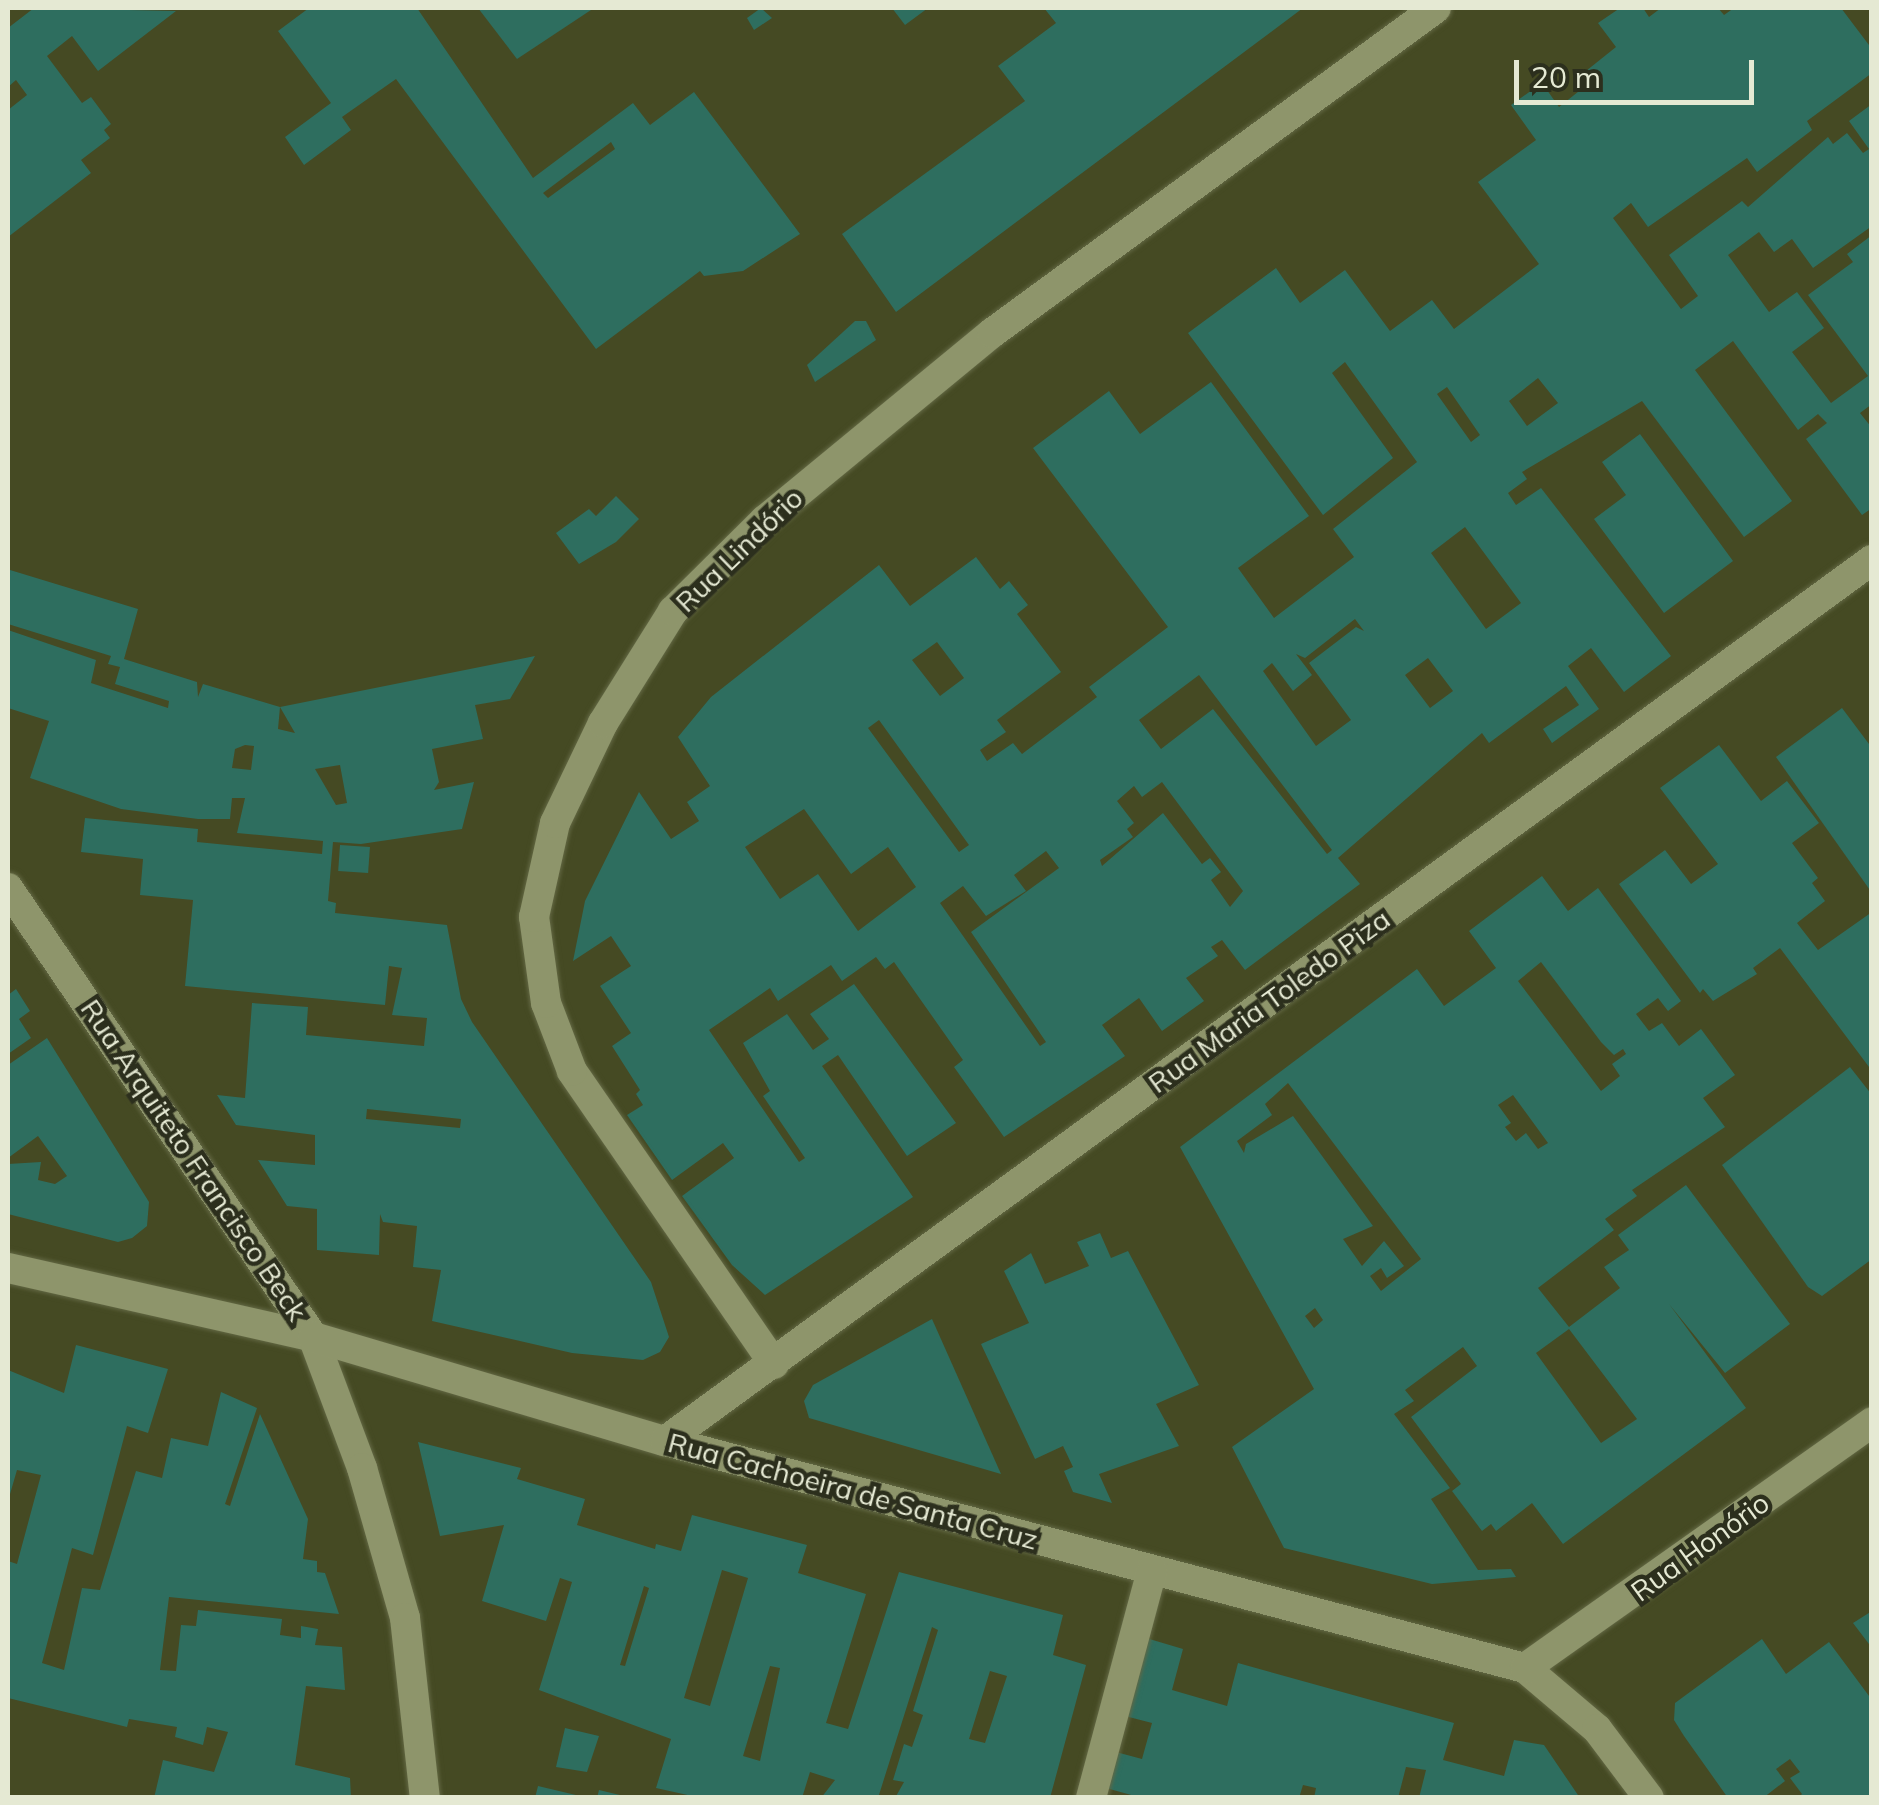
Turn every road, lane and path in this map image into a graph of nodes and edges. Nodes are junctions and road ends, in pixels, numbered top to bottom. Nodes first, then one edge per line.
1 (1436, 8) edge
2 (1872, 560) edge
3 (8, 888) edge
4 (8, 1268) edge
5 (313, 1337) junction
6 (774, 1364) junction
7 (1872, 1422) edge
8 (665, 1440) junction
9 (1152, 1570) junction
10 (1525, 1668) junction
11 (425, 1798) edge
12 (1091, 1798) edge
13 (1649, 1798) edge

1 - 6 street, Rua Lindório
2 - 6 street, Rua Maria Toledo Piza
3 - 5 street, Rua Arquiteto Francisco Beck
4 - 5 street, Rua Cachoeira de Santa Cruz
5 - 8 street, Rua Cachoeira de Santa Cruz
5 - 11 street, Rua Arquiteto Francisco Beck
6 - 8 street, Rua Maria Toledo Piza
7 - 10 street, Rua Honório
8 - 9 street, Rua Cachoeira de Santa Cruz
9 - 10 street, Rua Cachoeira de Santa Cruz
9 - 12 street
10 - 13 street, Rua Cachoeira de Santa Cruz

